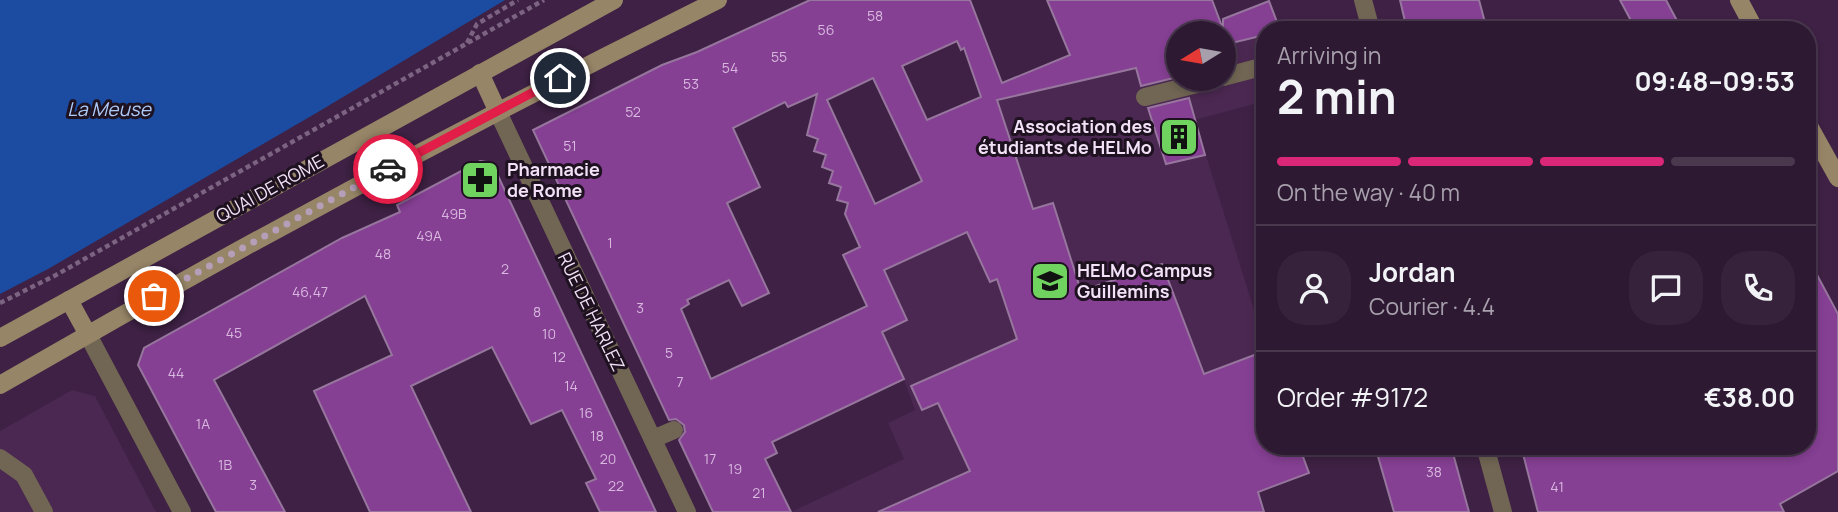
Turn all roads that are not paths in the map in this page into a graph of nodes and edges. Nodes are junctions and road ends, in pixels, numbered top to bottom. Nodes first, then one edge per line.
1 (614, 0) edge
2 (718, 0) edge
3 (1363, 0) edge
4 (1739, 0) edge
5 (1369, 21) edge
6 (1750, 21) edge
7 (1256, 68) edge
8 (480, 73) junction
9 (1236, 74) edge
10 (1169, 91) edge
11 (1145, 97) dead end
12 (497, 110) junction
13 (1816, 138) edge
14 (1838, 178) edge
15 (69, 300) junction
16 (87, 333) junction
17 (0, 338) edge
18 (0, 385) edge
19 (674, 430) dead end
20 (653, 439) junction
21 (1487, 455) edge
22 (0, 458) edge
23 (44, 512) edge
24 (182, 512) edge
25 (687, 512) edge
26 (1503, 512) edge

1 - 8 main road, QUAI DE ROME
2 - 12 main road
3 - 5 street
4 - 6 main road
7 - 9 street
8 - 12 main road
8 - 15 main road, QUAI DE ROME
10 - 11 street
12 - 16 main road
12 - 20 street, RUE DE HARLEZ
13 - 14 main road
15 - 16 main road
15 - 17 main road, QUAI DE ROME
16 - 18 main road
16 - 24 street
19 - 20 street
20 - 25 street, RUE DE HARLEZ
21 - 26 street
22 - 23 street

